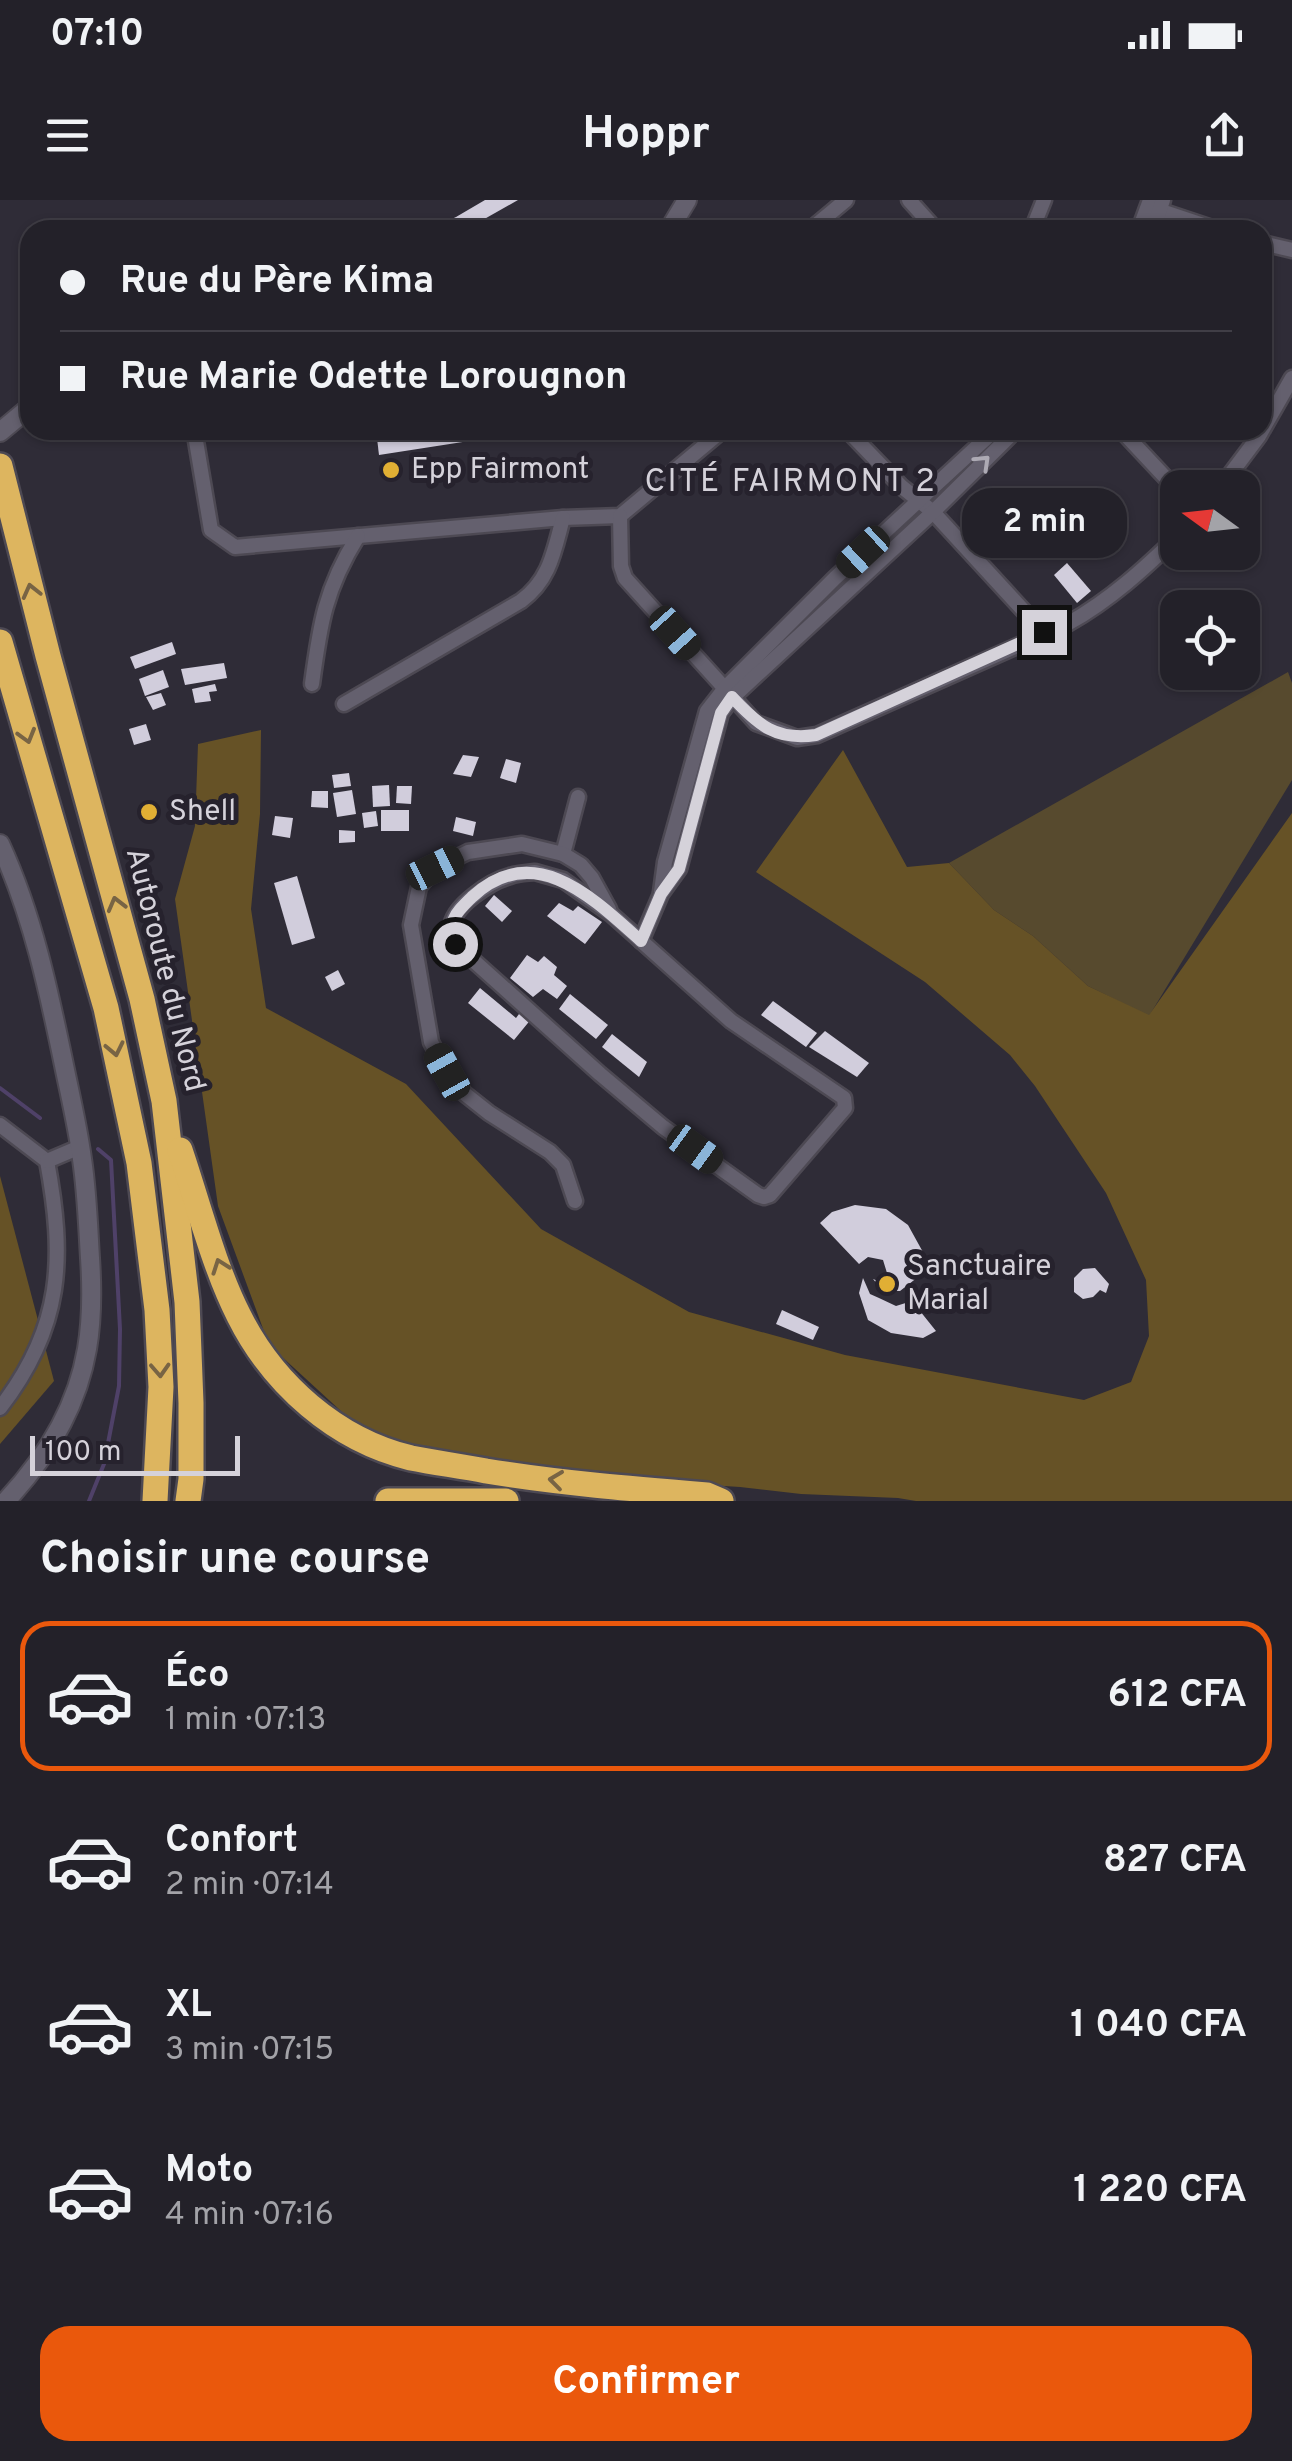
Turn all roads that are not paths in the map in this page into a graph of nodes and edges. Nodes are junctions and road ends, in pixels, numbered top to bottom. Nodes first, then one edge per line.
1 (846, 200) edge
2 (909, 200) edge
3 (1158, 204) edge
4 (822, 220) edge
5 (927, 220) edge
6 (1195, 220) edge
7 (1292, 378) edge
8 (1272, 413) edge
9 (20, 415) edge
10 (0, 432) edge
11 (704, 440) edge
12 (713, 440) edge
13 (857, 440) edge
14 (983, 440) edge
15 (1006, 440) edge
16 (1130, 440) edge
17 (1256, 440) edge
18 (196, 441) dead end
19 (700, 452) junction
20 (0, 466) edge
21 (1234, 470) edge
22 (1160, 472) edge
23 (920, 500) junction
24 (933, 512) junction
25 (620, 516) junction
26 (564, 518) junction
27 (358, 536) junction
28 (1160, 553) edge
29 (835, 578) junction
30 (846, 592) junction
31 (1044, 632) junction
32 (0, 642) edge
33 (312, 684) dead end
34 (729, 692) junction
35 (344, 704) dead end
36 (578, 797) dead end
37 (0, 844) edge
38 (563, 854) junction
39 (612, 914) junction
40 (641, 941) junction
41 (164, 1101) junction
42 (0, 1125) edge
43 (80, 1147) junction
44 (47, 1161) junction
45 (575, 1201) dead end
46 (0, 1408) edge
47 (6, 1501) edge
48 (155, 1501) edge
49 (188, 1501) edge
50 (388, 1501) edge
51 (506, 1501) edge
52 (721, 1501) edge

1 - 4 street
2 - 5 street
3 - 6 street
7 - 8 street
9 - 10 street
11 - 19 street
12 - 19 street
13 - 23 street
14 - 23 street
24 -> 15 street
16 - 22 street
17 - 21 street
18 - 27 street
19 - 25 street
41 -> 20 highway, Autoroute du Nord
23 - 24 street
23 - 29 street
24 - 30 street
24 - 31 street
25 - 26 street
25 - 34 street
26 - 27 street
26 - 35 street
27 - 33 street
28 - 31 street
29 - 30 street
29 - 34 street
30 - 34 street
31 - 34 street
32 -> 48 highway
34 - 40 street
36 - 38 street
37 - 43 street
38 - 39 street
38 - 45 street
39 - 40 street
39 - 40 street
41 - 49 highway, Autoroute du Nord
52 -> 41 highway
42 - 44 street
43 - 44 street
43 - 47 street
44 - 46 street
50 - 51 highway

